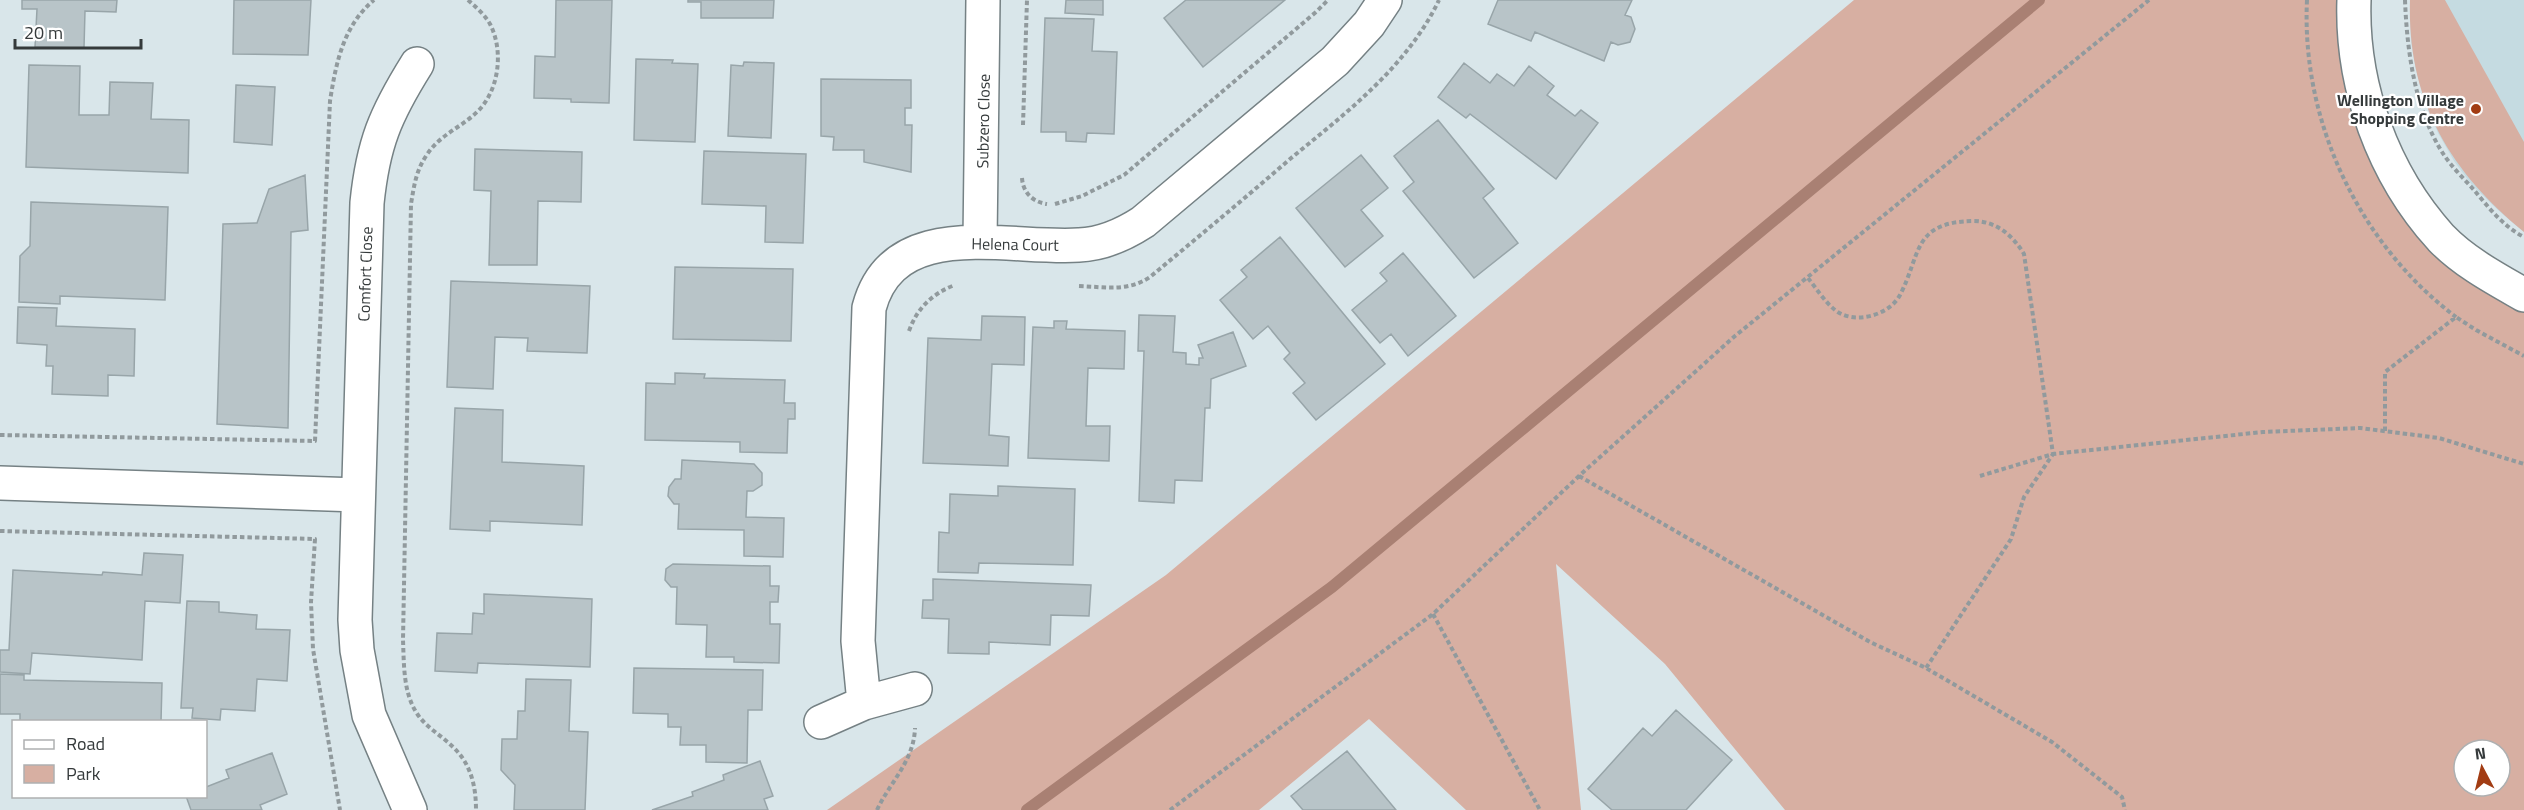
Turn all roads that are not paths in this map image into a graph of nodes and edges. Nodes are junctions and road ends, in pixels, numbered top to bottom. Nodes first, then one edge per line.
1 (983, 0) edge
2 (1385, 0) edge
3 (2354, 0) edge
4 (417, 64) dead end
5 (981, 241) junction
6 (2524, 295) edge
7 (0, 483) edge
8 (358, 495) junction
9 (915, 688) road end
10 (864, 703) junction
11 (821, 722) dead end
12 (410, 810) edge

1 - 5 street, Subzero Close
2 - 5 street, Helena Court
3 - 6 street
4 - 8 street, Comfort Close
5 - 10 street, Helena Court
7 - 8 street
8 - 12 street, Comfort Close
9 - 10 street
10 - 11 street

